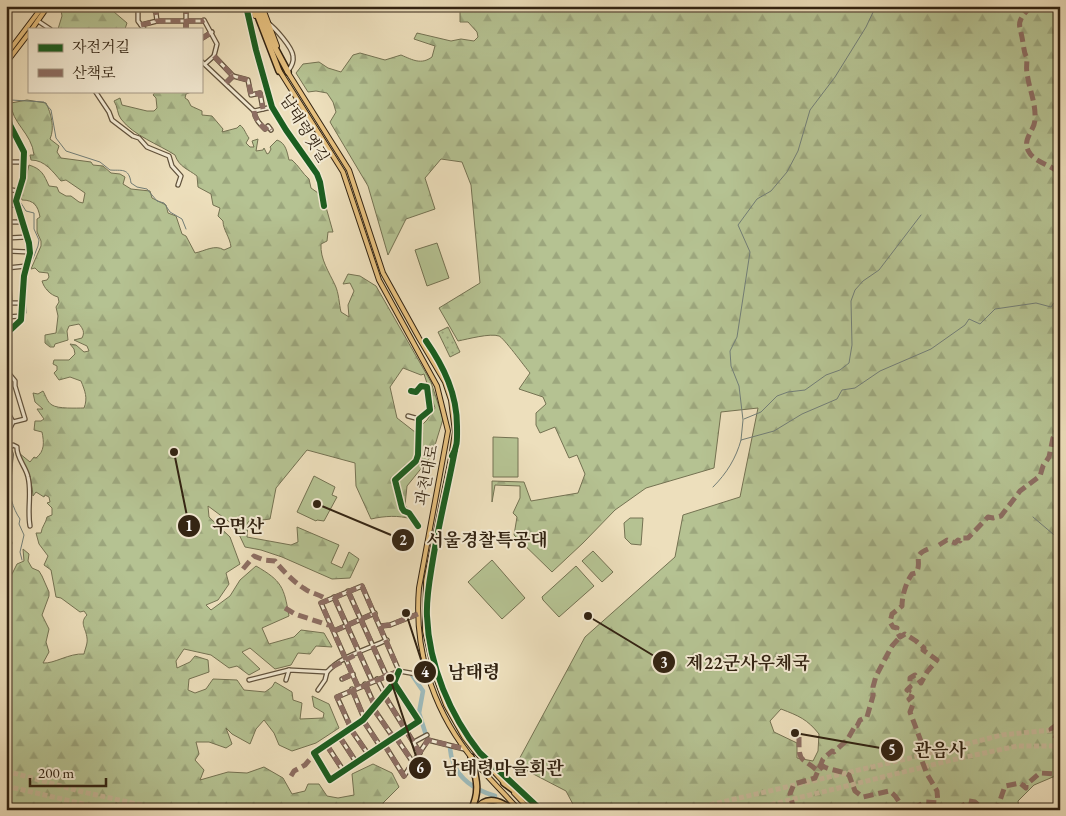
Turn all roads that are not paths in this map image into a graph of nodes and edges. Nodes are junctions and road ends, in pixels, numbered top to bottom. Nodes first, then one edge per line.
1 (42, 6) edge
2 (48, 6) edge
3 (138, 6) edge
4 (152, 6) edge
5 (172, 6) edge
6 (246, 6) edge
7 (252, 6) edge
8 (258, 6) edge
9 (262, 6) edge
10 (186, 7) edge
11 (38, 21) junction
12 (157, 21) junction
13 (186, 21) junction
14 (268, 22) junction
15 (141, 25) junction
16 (33, 28) edge
17 (48, 28) edge
18 (143, 28) edge
19 (186, 28) edge
20 (212, 32) junction
21 (28, 35) edge
22 (202, 38) edge
23 (6, 55) edge
24 (214, 56) junction
25 (202, 62) edge
26 (6, 63) edge
27 (205, 64) junction
28 (280, 71) joint
29 (288, 72) junction
30 (233, 76) junction
31 (226, 84) junction
32 (96, 92) edge
33 (272, 107) junction
34 (263, 109) junction
35 (6, 110) edge
36 (254, 111) junction
37 (8, 125) edge
38 (271, 130) dead end
39 (6, 162) edge
40 (24, 162) junction
41 (178, 185) dead end
42 (6, 188) edge
43 (18, 191) junction
44 (6, 205) edge
45 (17, 205) junction
46 (324, 206) dead end
47 (6, 222) edge
48 (22, 222) junction
49 (27, 237) junction
50 (30, 252) junction
51 (26, 266) junction
52 (7, 268) edge
53 (8, 303) edge
54 (23, 303) junction
55 (21, 316) junction
56 (6, 317) edge
57 (6, 334) edge
58 (6, 370) edge
59 (410, 391) dead end
60 (6, 409) edge
61 (408, 416) dead end
62 (419, 419) junction
63 (13, 422) junction
64 (6, 438) edge
65 (9, 448) junction
66 (9, 479) dead end
67 (30, 526) dead end
68 (418, 526) dead end
69 (428, 533) junction
70 (435, 534) junction
71 (348, 591) junction
72 (334, 597) junction
73 (375, 613) junction
74 (418, 614) junction
75 (361, 619) junction
76 (347, 625) junction
77 (381, 626) junction
78 (334, 631) junction
79 (387, 640) junction
80 (373, 647) junction
81 (359, 653) junction
82 (346, 659) junction
83 (289, 670) junction
84 (399, 671) junction
85 (327, 672) junction
86 (353, 674) junction
87 (386, 675) junction
88 (435, 675) junction
89 (428, 676) junction
90 (342, 679) dead end
91 (378, 679) junction
92 (249, 680) dead end
93 (286, 680) dead end
94 (372, 681) junction
95 (394, 683) junction
96 (365, 684) junction
97 (358, 687) junction
98 (352, 689) junction
99 (318, 690) dead end
100 (384, 694) junction
101 (374, 707) junction
102 (363, 719) junction
103 (350, 728) junction
104 (406, 729) junction
105 (427, 735) dead end
106 (339, 736) junction
107 (394, 737) junction
108 (414, 742) junction
109 (326, 744) junction
110 (382, 745) junction
111 (464, 749) junction
112 (474, 750) junction
113 (420, 753) junction
114 (368, 754) junction
115 (470, 755) junction
116 (412, 761) junction
117 (356, 762) junction
118 (343, 770) junction
119 (504, 783) junction
120 (471, 810) edge
121 (476, 810) edge
122 (513, 810) edge
123 (519, 810) edge
124 (530, 810) edge
125 (535, 810) edge

1 - 23 main road
2 - 11 main road
3 - 15 street
4 - 12 street
5 - 10 street
6 - 33 street, 남태령옛길
7 - 28 highway
8 - 29 highway
9 - 14 main road
10 - 13 street
11 - 16 main road
11 - 17 street
12 - 13 street
12 - 15 street
13 - 19 street
13 - 20 street
14 - 29 main road
14 - 29 street
15 - 18 street
20 - 22 street
20 - 24 street
21 - 26 main road
24 - 27 street
24 - 30 street
25 - 27 street
27 - 31 street
28 - 69 main road, 과천대로
29 - 70 main road
30 - 31 street
30 - 34 street
31 - 36 street
32 - 41 street
33 - 34 street
33 - 46 street, 남태령옛길
34 - 36 street
35 - 37 street
36 - 38 street
37 - 40 street
39 - 40 street
40 - 43 street
42 - 43 street
43 - 45 street
44 - 45 street
45 - 48 street
47 - 48 street
48 - 49 street
49 - 50 street
49 - 50 street
50 - 51 street
51 - 52 street
51 - 54 street
52 - 53 street
53 - 54 street
54 - 55 street
55 - 56 street
55 - 57 street
58 - 63 street
59 - 62 street
60 - 63 street
61 - 62 street
62 - 68 street
63 - 64 street
64 - 65 street
65 - 66 street
65 - 67 street
69 - 70 main road
69 - 74 main road, 과천대로
70 - 88 main road
71 - 72 street
71 - 73 street
71 - 75 street
72 - 76 street
72 - 78 street
73 - 75 street
73 - 77 street
74 - 77 street
74 - 89 main road, 과천대로
75 - 76 street
75 - 80 street
76 - 78 street
76 - 81 street
77 - 79 street
78 - 82 street
79 - 80 street
79 - 84 street
80 - 81 street
80 - 87 street
81 - 82 street
81 - 94 street
82 - 85 street
82 - 86 street
83 - 85 street
83 - 92 street
83 - 93 street
84 - 87 street
84 - 89 street
84 - 95 street
85 - 99 street
86 - 90 street
86 - 97 street
87 - 91 street
88 - 89 main road
88 - 112 main road
89 - 111 main road, 과천대로
91 - 94 street
91 - 100 street
94 - 96 street
95 - 100 street
95 - 104 street
96 - 97 street
96 - 101 street
97 - 98 street
98 - 102 street
98 - 103 street
100 - 101 street
100 - 104 street
101 - 102 street
101 - 107 street
102 - 103 street
102 - 110 street
103 - 106 street
103 - 114 street
104 - 107 street
104 - 108 street
105 - 108 street
106 - 109 street
106 - 117 street
107 - 110 street
107 - 116 street
108 - 113 street
109 - 118 street
109 - 118 street
110 - 114 street
110 - 116 street
111 - 113 street
111 - 115 main road, 과천대로
112 - 115 main road
112 - 119 main road
113 - 116 street
114 - 117 street
115 - 120 highway
115 - 123 main road, 과천대로
117 - 118 street
119 - 124 main road
119 - 125 highway
121 - 122 highway

